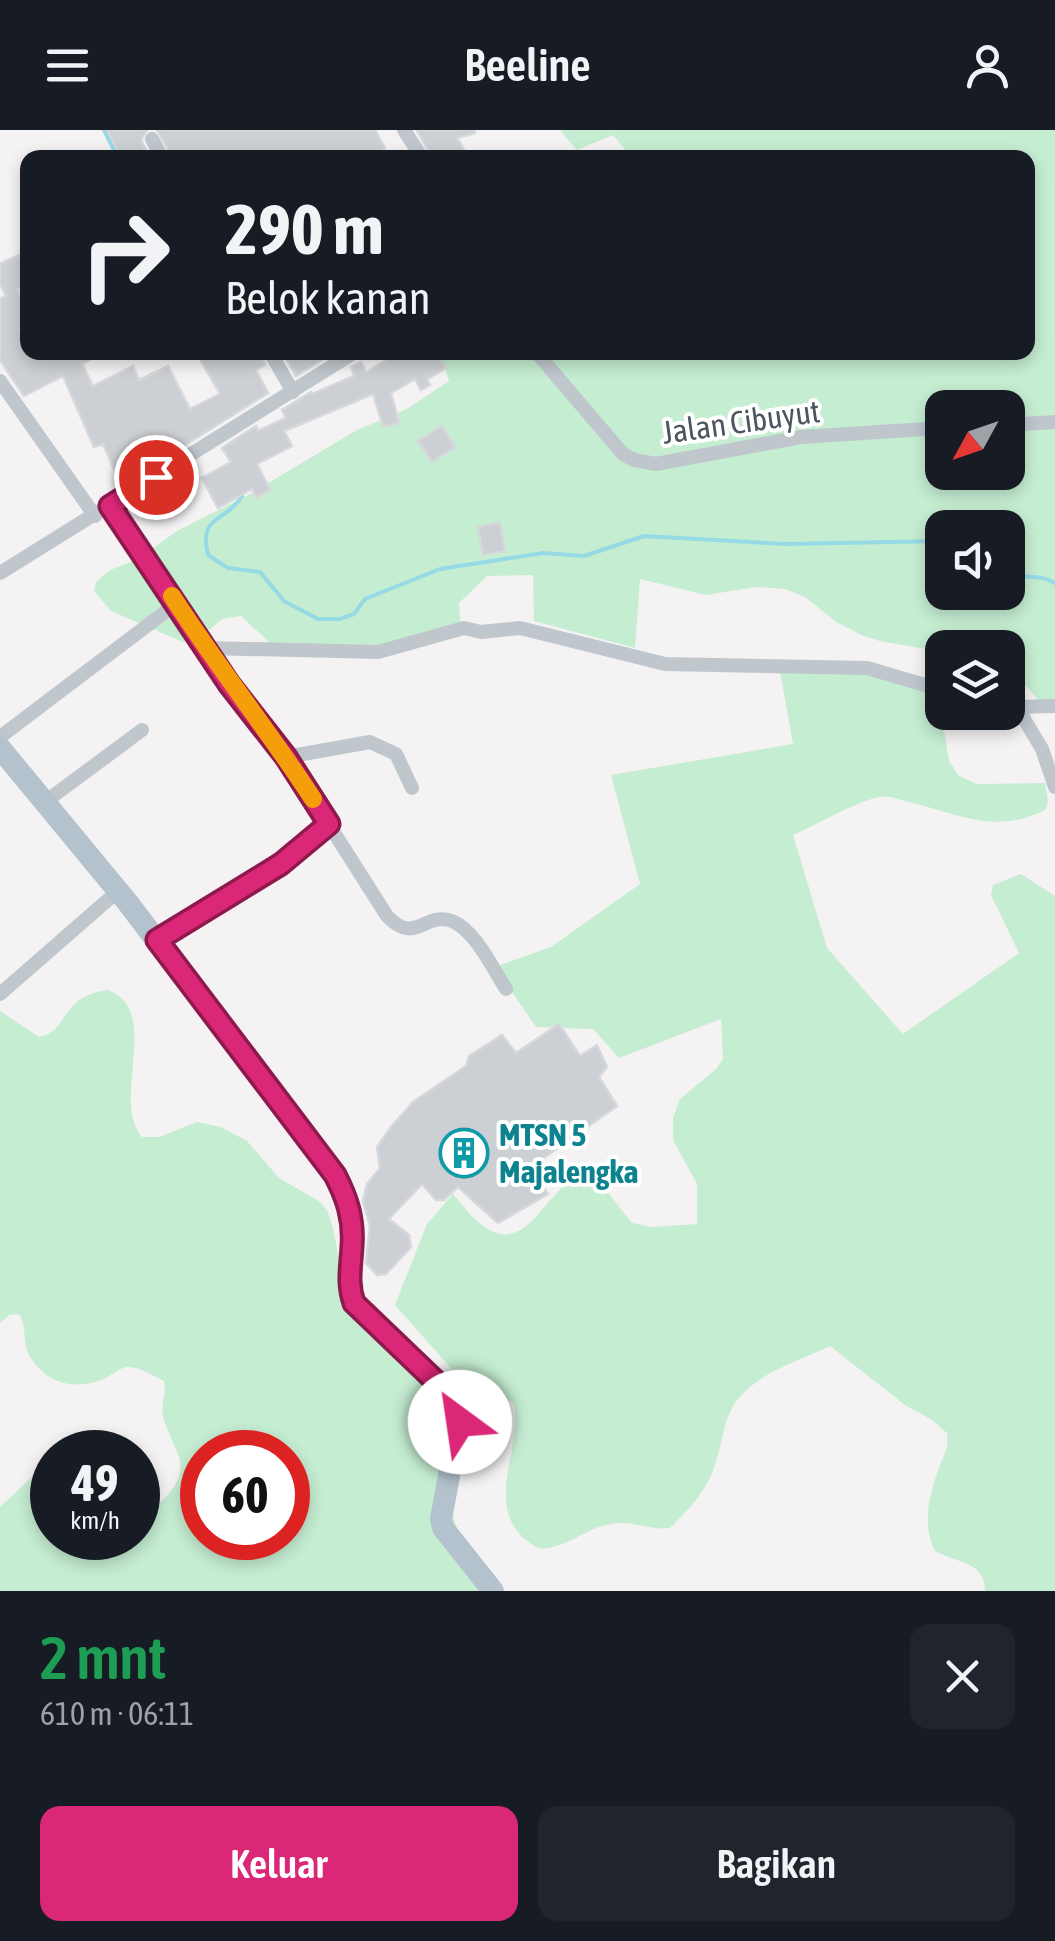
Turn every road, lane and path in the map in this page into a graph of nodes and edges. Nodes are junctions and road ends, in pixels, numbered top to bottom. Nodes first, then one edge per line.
1 (152, 139) dead end
2 (158, 150) edge
3 (275, 360) edge
4 (343, 360) edge
5 (543, 360) edge
6 (0, 381) edge
7 (293, 392) junction
8 (1055, 422) edge
9 (1025, 424) edge
10 (925, 429) edge
11 (110, 506) junction
12 (94, 516) junction
13 (0, 574) edge
14 (176, 603) junction
15 (208, 648) junction
16 (925, 685) edge
17 (1055, 706) edge
18 (1025, 707) edge
19 (1025, 725) edge
20 (142, 730) dead end
21 (0, 736) edge
22 (0, 748) edge
23 (286, 757) junction
24 (1055, 787) edge
25 (412, 788) dead end
26 (45, 802) junction
27 (329, 824) junction
28 (118, 890) junction
29 (157, 940) junction
30 (506, 989) dead end
31 (0, 994) edge
32 (493, 1591) edge

1 - 2 street
3 - 7 street
4 - 7 street
5 - 10 street, Jalan Cibuyut
6 - 12 street
7 - 11 street
8 - 9 street
11 - 12 street
11 - 14 street
12 - 13 street
14 - 15 street
14 - 21 street
15 - 16 street
15 - 23 street
17 - 18 street
19 - 24 street
20 - 26 street
22 - 26 main road
23 - 25 street
23 - 27 street
26 - 28 main road
27 - 29 street
27 - 30 street
28 - 29 main road
28 - 31 street
29 - 32 main road

